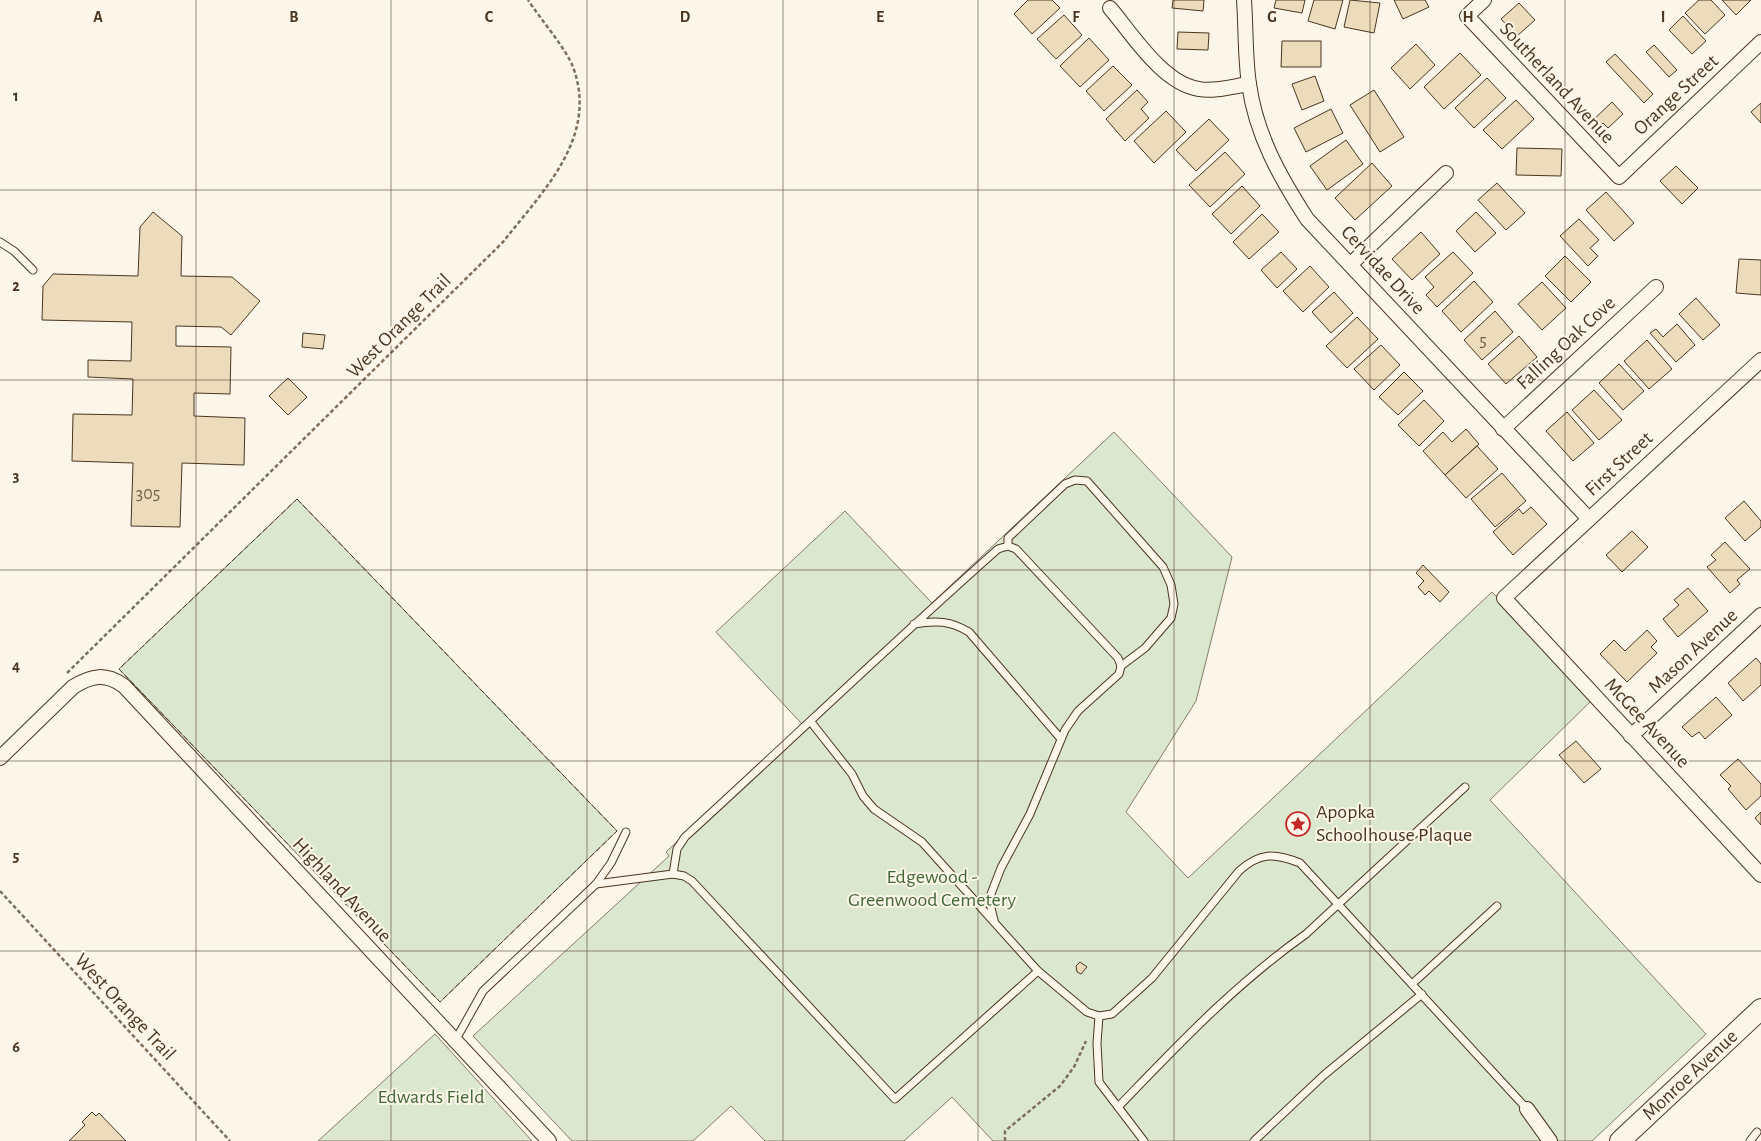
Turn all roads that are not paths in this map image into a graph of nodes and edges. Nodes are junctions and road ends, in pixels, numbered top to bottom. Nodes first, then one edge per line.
1 (1244, 0) edge
2 (1484, 0) edge
3 (1110, 8) dead end
4 (1761, 42) edge
5 (1249, 84) junction
6 (1446, 173) dead end
7 (1619, 177) joint
8 (0, 242) edge
9 (1351, 264) junction
10 (33, 270) dead end
11 (1656, 287) dead end
12 (1761, 360) edge
13 (1503, 429) junction
14 (1589, 519) junction
15 (1008, 546) junction
16 (1504, 598) joint
17 (1761, 615) edge
18 (914, 624) junction
19 (1121, 666) junction
20 (811, 722) junction
21 (1631, 736) junction
22 (1061, 739) junction
23 (0, 758) edge
24 (1464, 787) dead end
25 (626, 832) dead end
26 (673, 874) junction
27 (1761, 875) edge
28 (596, 884) junction
29 (1339, 904) junction
30 (1497, 906) dead end
31 (995, 923) junction
32 (1038, 971) junction
33 (1412, 984) junction
34 (1422, 994) junction
35 (1761, 1009) edge
36 (1099, 1016) junction
37 (455, 1041) junction
38 (1118, 1107) junction
39 (1527, 1109) joint
40 (1757, 1132) dead end
41 (1625, 1139) edge
42 (549, 1141) edge
43 (1144, 1141) edge
44 (1254, 1141) edge
45 (1550, 1141) edge
46 (1750, 1141) edge

1 - 5 street, Cervidae Drive
2 - 7 street, Southerland Avenue
3 - 5 street
4 - 7 street, Orange Street
5 - 9 street, Cervidae Drive
6 - 9 street
8 - 10 lane
9 - 13 street, Cervidae Drive
11 - 13 street, Falling Oak Cove
12 - 14 street, First Street
13 - 14 street, Cervidae Drive
14 - 16 street, First Street
15 - 18 lane
15 - 19 lane
15 - 19 lane
16 - 21 street, McGee Avenue
17 - 21 street, Mason Avenue
18 - 20 lane
18 - 22 lane
19 - 22 lane
20 - 26 lane
20 - 31 lane
21 - 27 street, McGee Avenue
22 - 31 lane
23 - 37 street, Highland Avenue
24 - 29 lane
25 - 28 lane
26 - 28 lane
26 - 32 lane
28 - 37 lane
29 - 33 lane
29 - 36 lane
29 - 38 lane
30 - 33 lane
31 - 32 lane
32 - 36 lane
33 - 34 lane
34 - 39 lane
34 - 44 lane
35 - 41 street, Monroe Avenue
36 - 38 lane
37 - 42 street, Highland Avenue
38 - 43 lane
39 - 45 street
40 - 46 lane

